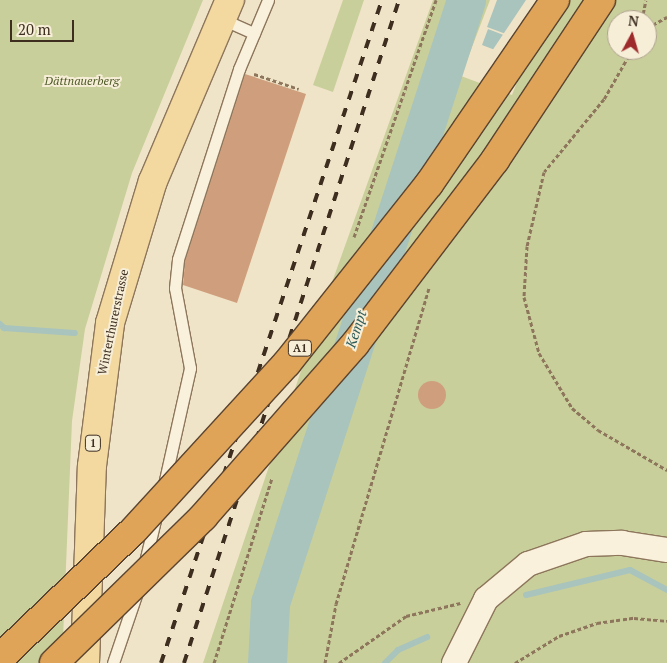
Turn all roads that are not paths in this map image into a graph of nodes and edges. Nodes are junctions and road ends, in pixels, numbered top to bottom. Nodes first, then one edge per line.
1 (268, 0) edge
2 (554, 0) edge
3 (602, 0) edge
4 (226, 9) edge
5 (254, 33) junction
6 (667, 550) edge
7 (0, 658) edge
8 (54, 663) edge
9 (86, 663) edge
10 (113, 663) edge
11 (454, 663) edge

1 - 5 lane
2 - 7 highway, A1, bridge
3 - 8 highway, bridge
4 - 5 lane
4 - 9 main road, Winterthurerstrasse / 1
5 - 10 lane
6 - 11 street

